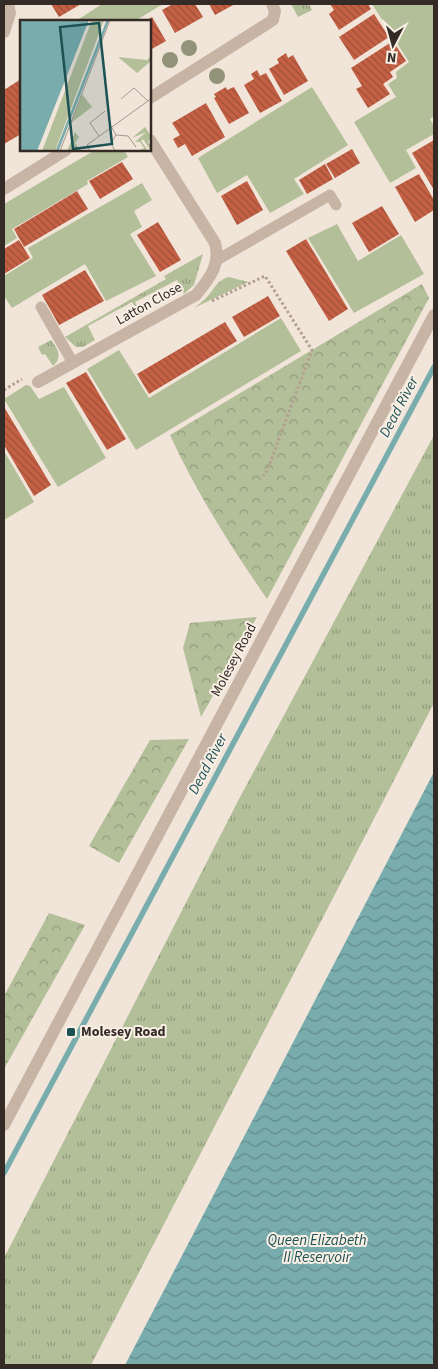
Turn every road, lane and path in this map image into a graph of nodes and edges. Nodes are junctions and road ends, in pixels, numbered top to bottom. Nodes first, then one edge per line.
1 (8, 4) edge
2 (272, 4) edge
3 (4, 32) edge
4 (151, 97) edge
5 (151, 142) edge
6 (64, 151) edge
7 (4, 189) edge
8 (336, 205) dead end
9 (217, 260) junction
10 (208, 304) dead end
11 (41, 307) dead end
12 (434, 315) edge
13 (73, 364) junction
14 (38, 382) dead end
15 (263, 476) dead end
16 (4, 1125) edge

1 - 3 street
2 - 4 street
5 - 9 street
6 - 7 street
8 - 9 lane
9 - 13 street, Latton Close
10 - 15 path
11 - 13 lane
12 - 16 street, Molesey Road
13 - 14 street, Latton Close

